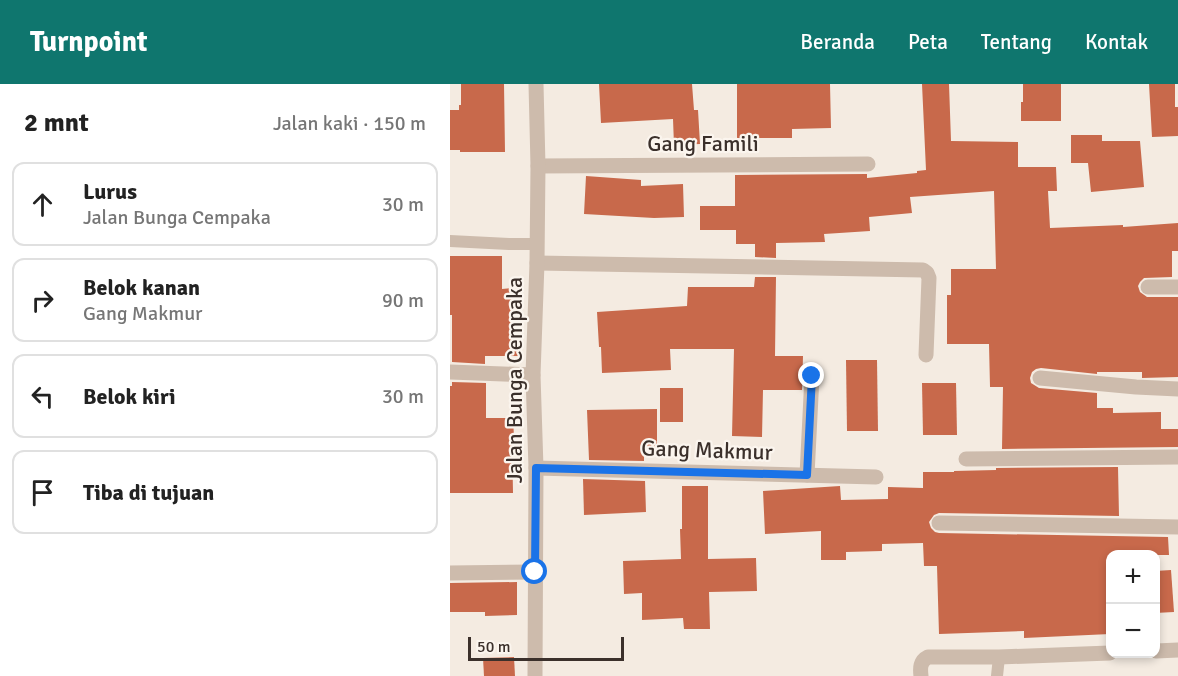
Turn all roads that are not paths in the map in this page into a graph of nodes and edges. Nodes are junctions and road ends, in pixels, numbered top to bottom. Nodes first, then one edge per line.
1 (536, 84) edge
2 (868, 164) dead end
3 (538, 166) junction
4 (450, 241) edge
5 (537, 244) junction
6 (537, 263) junction
7 (1148, 287) dead end
8 (1178, 287) edge
9 (926, 355) dead end
10 (450, 372) edge
11 (533, 375) junction
12 (812, 376) dead end
13 (1041, 378) dead end
14 (1178, 389) edge
15 (1178, 457) edge
16 (966, 459) dead end
17 (536, 468) junction
18 (807, 475) junction
19 (876, 477) dead end
20 (939, 523) dead end
21 (1178, 527) edge
22 (535, 572) junction
23 (450, 573) edge
24 (1178, 650) edge
25 (1160, 651) edge
26 (1106, 653) edge
27 (999, 657) junction
28 (535, 676) edge
29 (921, 676) edge
30 (998, 676) edge

1 - 3 street, Jalan Bunga Cempaka
2 - 3 street, Gang Famili
3 - 5 street, Jalan Bunga Cempaka
4 - 5 lane
5 - 6 street, Jalan Bunga Cempaka
6 - 9 street
6 - 11 street, Jalan Bunga Cempaka
7 - 8 street
10 - 11 street
11 - 17 street, Jalan Bunga Cempaka
12 - 18 street
13 - 14 street
15 - 16 street
17 - 18 street, Gang Makmur
17 - 22 street, Jalan Bunga Cempaka
18 - 19 street, Gang Makmur
20 - 21 street
22 - 23 street
22 - 28 street, Jalan Bunga Cempaka
24 - 25 street
26 - 27 street
27 - 29 street
27 - 30 lane

